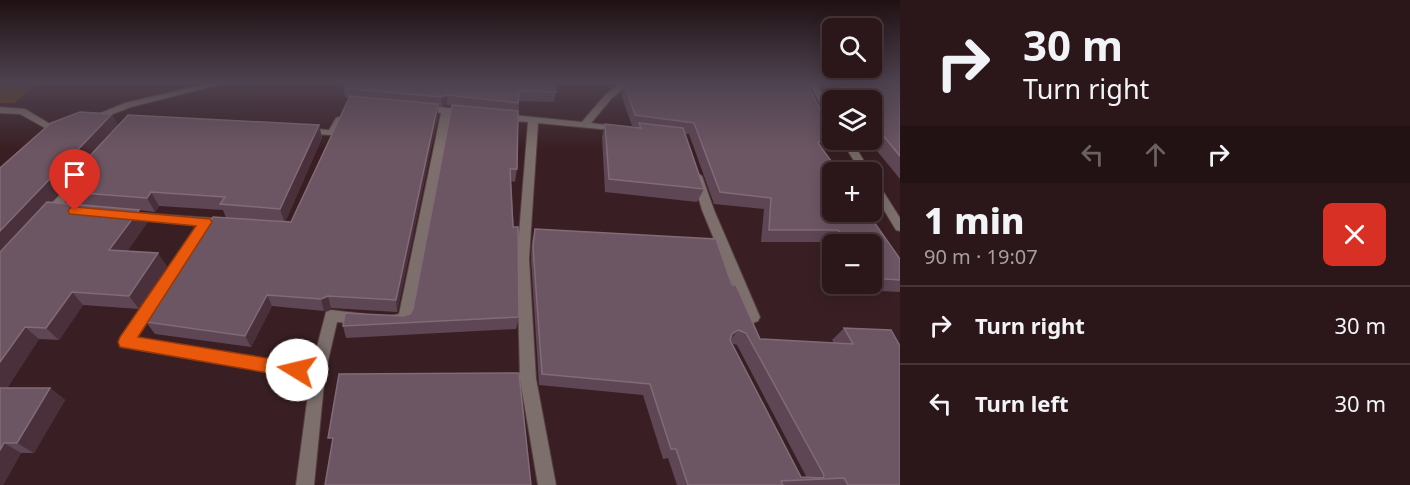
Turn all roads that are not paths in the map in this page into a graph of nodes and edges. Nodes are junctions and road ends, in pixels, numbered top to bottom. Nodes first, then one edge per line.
1 (128, 105) joint
2 (601, 105) edge
3 (413, 108) edge
4 (0, 110) edge
5 (447, 110) junction
6 (342, 112) edge
7 (479, 114) edge
8 (138, 115) edge
9 (490, 116) edge
10 (533, 121) junction
11 (77, 124) edge
12 (584, 125) junction
13 (67, 128) edge
14 (629, 130) edge
15 (57, 131) junction
16 (297, 131) edge
17 (49, 138) edge
18 (695, 168) edge
19 (82, 177) edge
20 (882, 199) edge
21 (111, 214) edge
22 (205, 222) junction
23 (226, 224) edge
24 (38, 226) edge
25 (900, 227) edge
26 (753, 317) edge
27 (318, 374) junction
28 (305, 485) edge
29 (547, 485) edge

1 - 8 street
1 - 11 street
2 - 12 street
3 - 5 street
4 - 15 street
5 - 7 street
5 - 27 street
6 - 16 street
9 - 10 street
10 - 12 street
10 - 29 street
12 - 14 street
13 - 15 street
15 - 17 street
18 - 26 street
19 - 24 street
20 - 25 street
21 - 22 street
22 - 23 street
22 - 27 street
27 - 28 street

